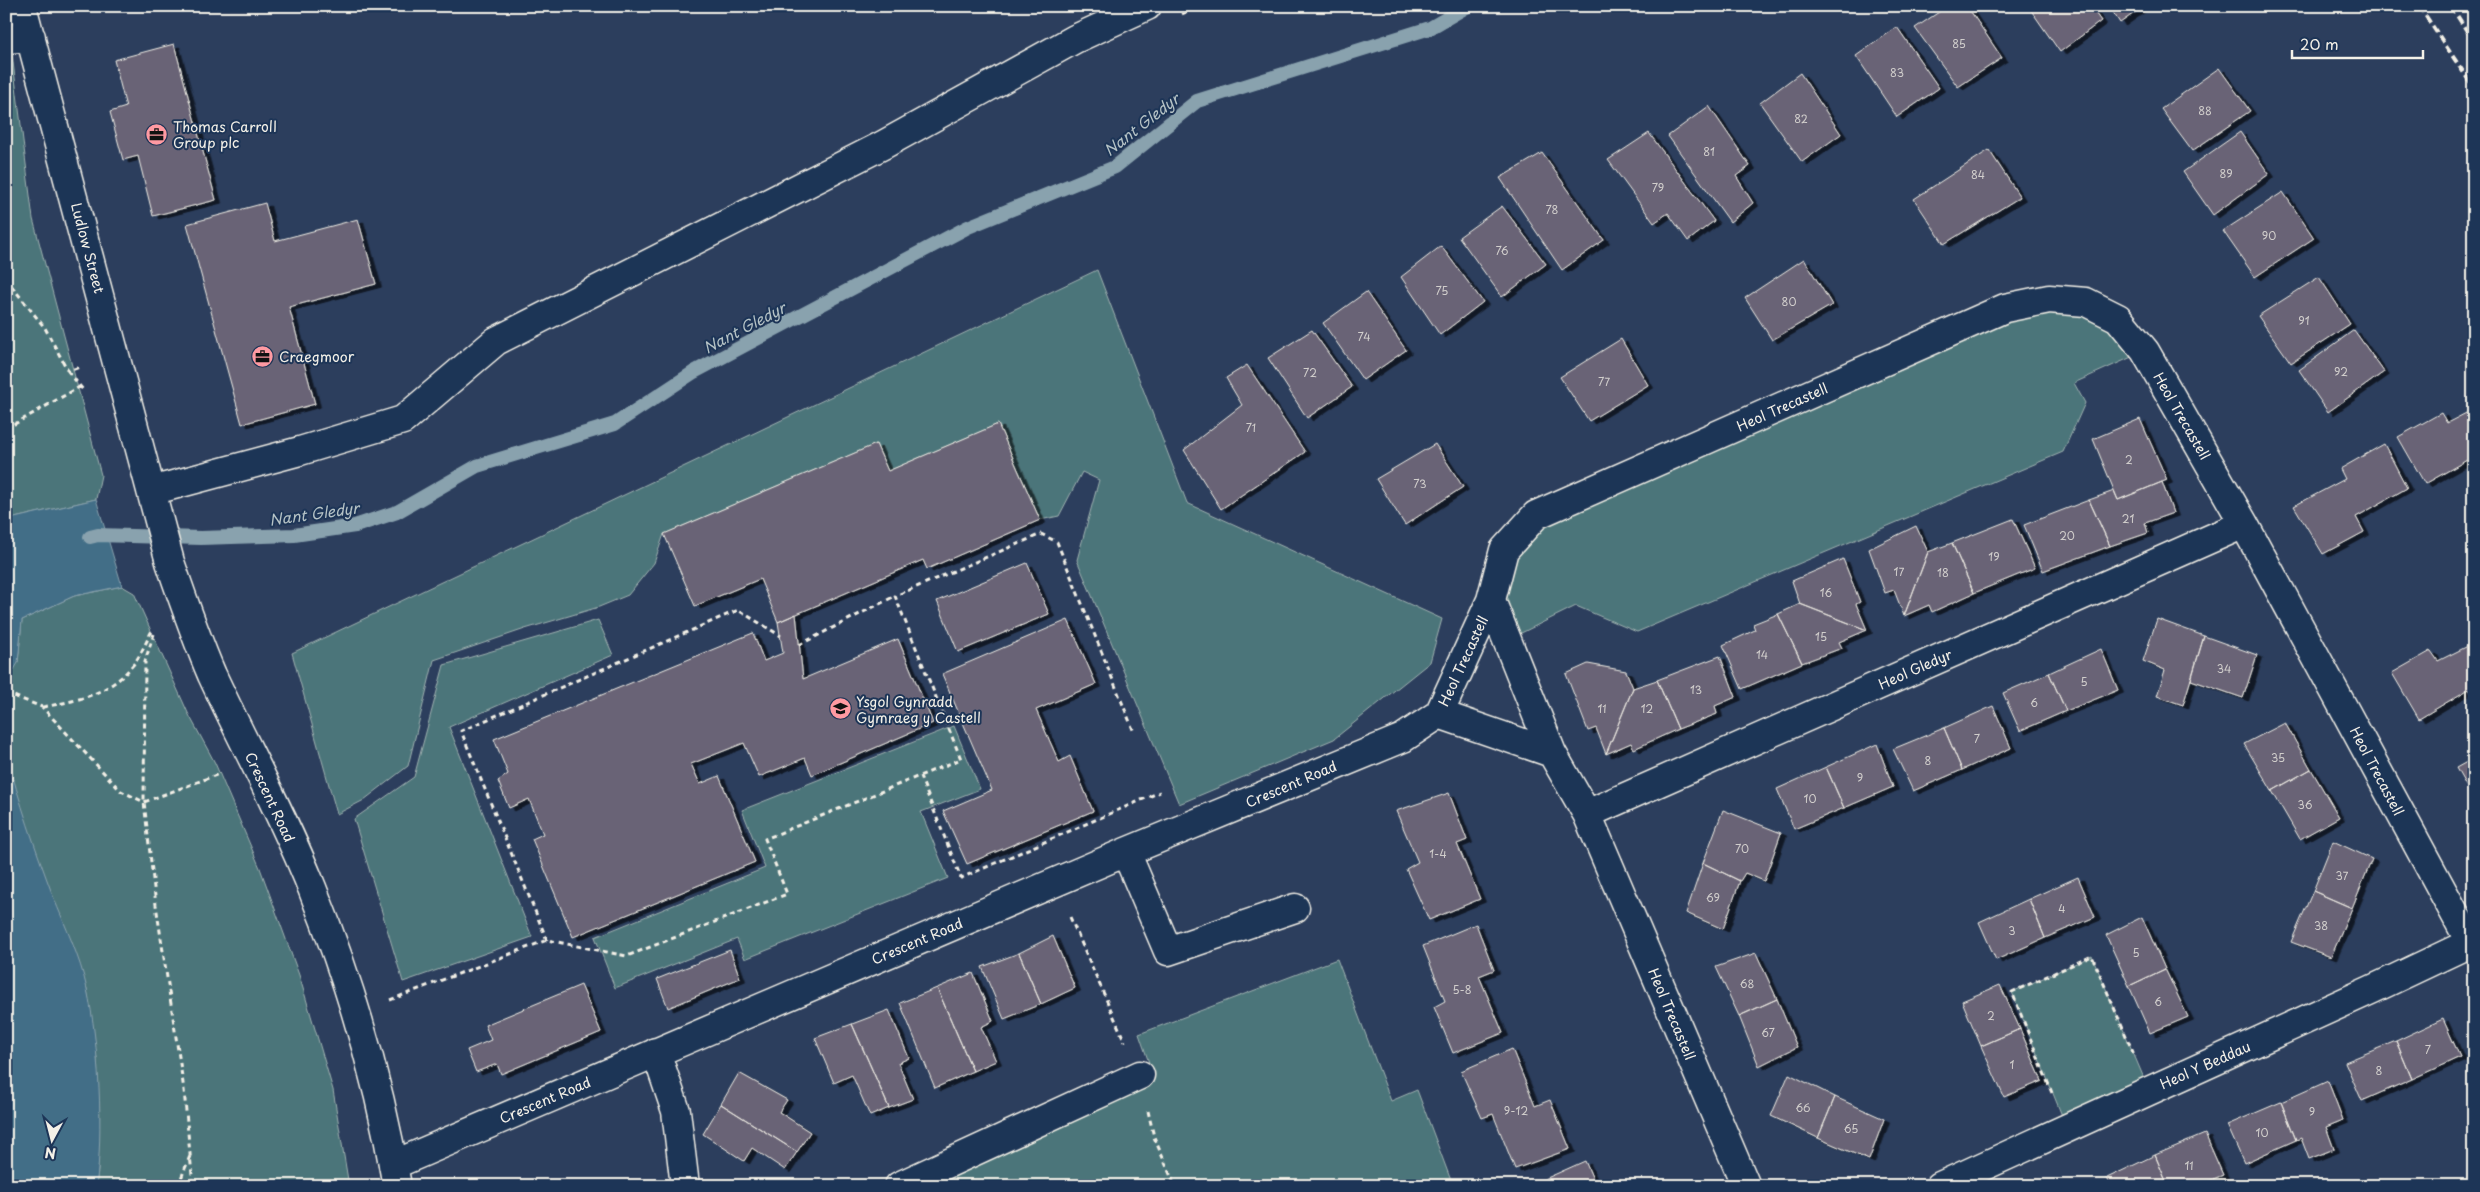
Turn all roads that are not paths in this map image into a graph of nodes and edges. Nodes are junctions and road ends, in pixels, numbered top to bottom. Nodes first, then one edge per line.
1 (22, 6) edge
2 (1147, 6) edge
3 (19, 38) edge
4 (153, 502) junction
5 (2244, 524) junction
6 (1491, 600) junction
7 (1439, 714) junction
8 (1552, 753) junction
9 (1586, 814) junction
10 (1126, 852) junction
11 (1294, 908) dead end
12 (2472, 946) edge
13 (656, 1052) junction
14 (1140, 1075) road end
15 (395, 1176) edge
16 (685, 1186) edge
17 (900, 1186) edge
18 (1746, 1186) edge
19 (1940, 1186) edge

1 - 3 street, Ludlow Street
2 - 4 street
3 - 4 street, Ludlow Street
4 - 15 street, Crescent Road
5 - 6 street, Heol Trecastell
5 - 9 street, Heol Gledyr
5 - 12 street, Heol Trecastell
6 - 7 street, Heol Trecastell
6 - 8 street
7 - 8 street, Heol Trecastell
7 - 10 street, Crescent Road
8 - 9 street, Heol Trecastell
9 - 18 street, Heol Trecastell
10 - 11 street
10 - 13 street, Crescent Road
12 - 19 street, Heol Y Beddau
13 - 15 street, Crescent Road
13 - 16 street
14 - 17 street

